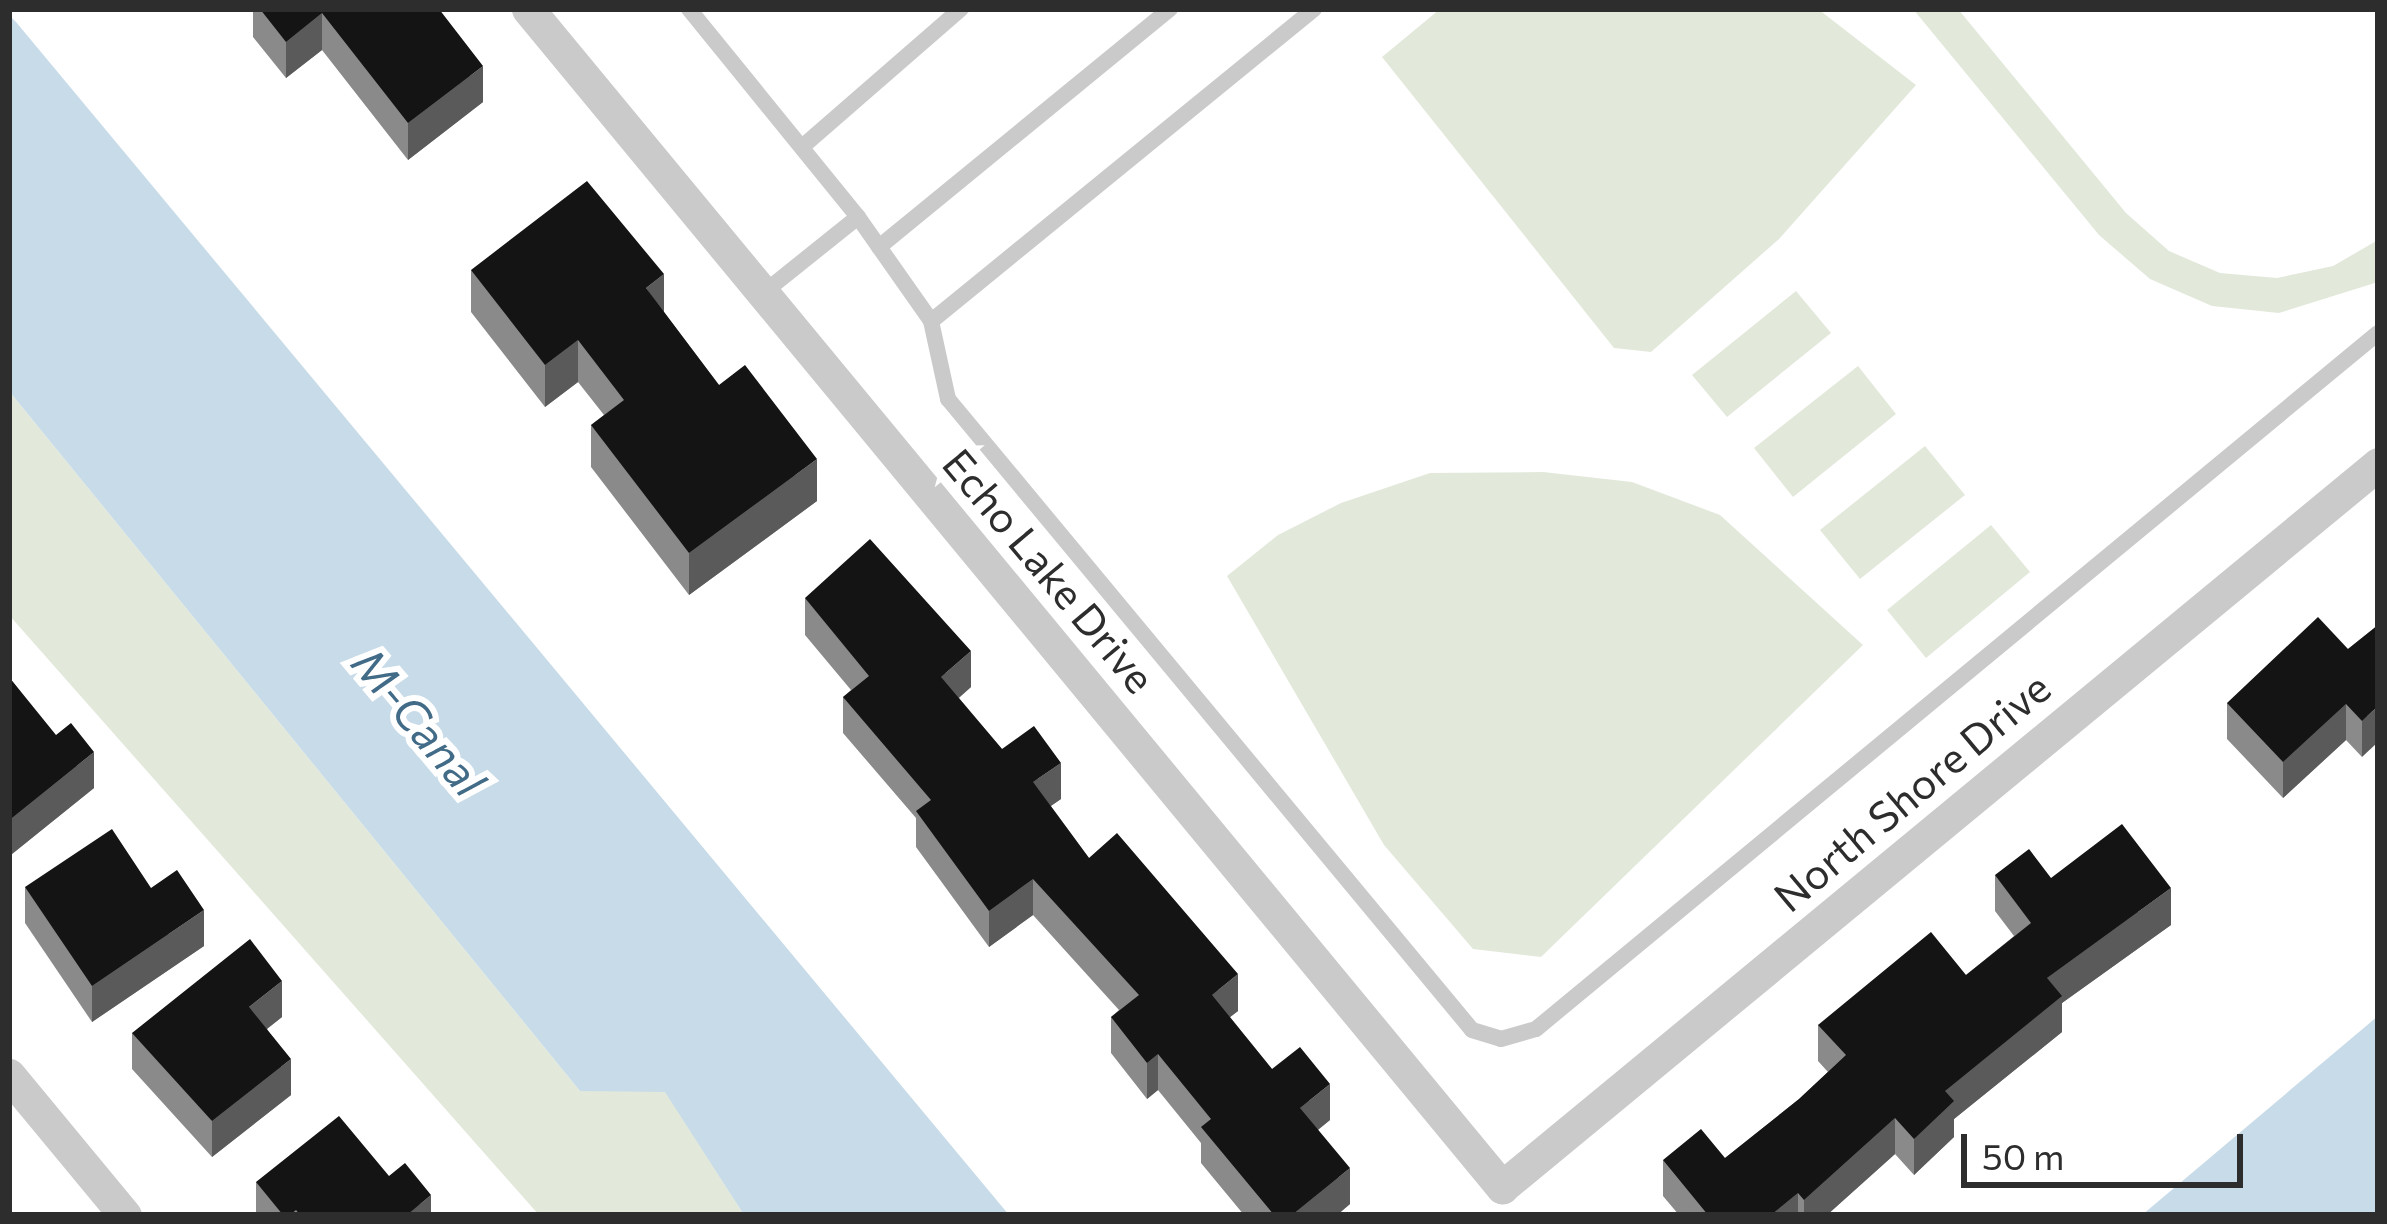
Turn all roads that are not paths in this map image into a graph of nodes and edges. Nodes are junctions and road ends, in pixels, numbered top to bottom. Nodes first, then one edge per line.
1 (528, 9) edge
2 (689, 9) edge
3 (961, 9) edge
4 (1170, 9) edge
5 (1314, 9) edge
6 (802, 147) junction
7 (858, 217) junction
8 (879, 248) junction
9 (763, 293) junction
10 (931, 321) junction
11 (2378, 333) edge
12 (2378, 464) edge
13 (9, 1075) edge
14 (1502, 1187) joint
15 (125, 1215) edge

1 - 9 street, Echo Lake Drive
2 - 6 lane
3 - 6 lane
4 - 8 lane
5 - 10 lane
6 - 7 lane
7 - 8 lane
7 - 9 lane
8 - 10 lane
9 - 14 street, Echo Lake Drive
10 - 11 lane
12 - 14 street, North Shore Drive
13 - 15 street

